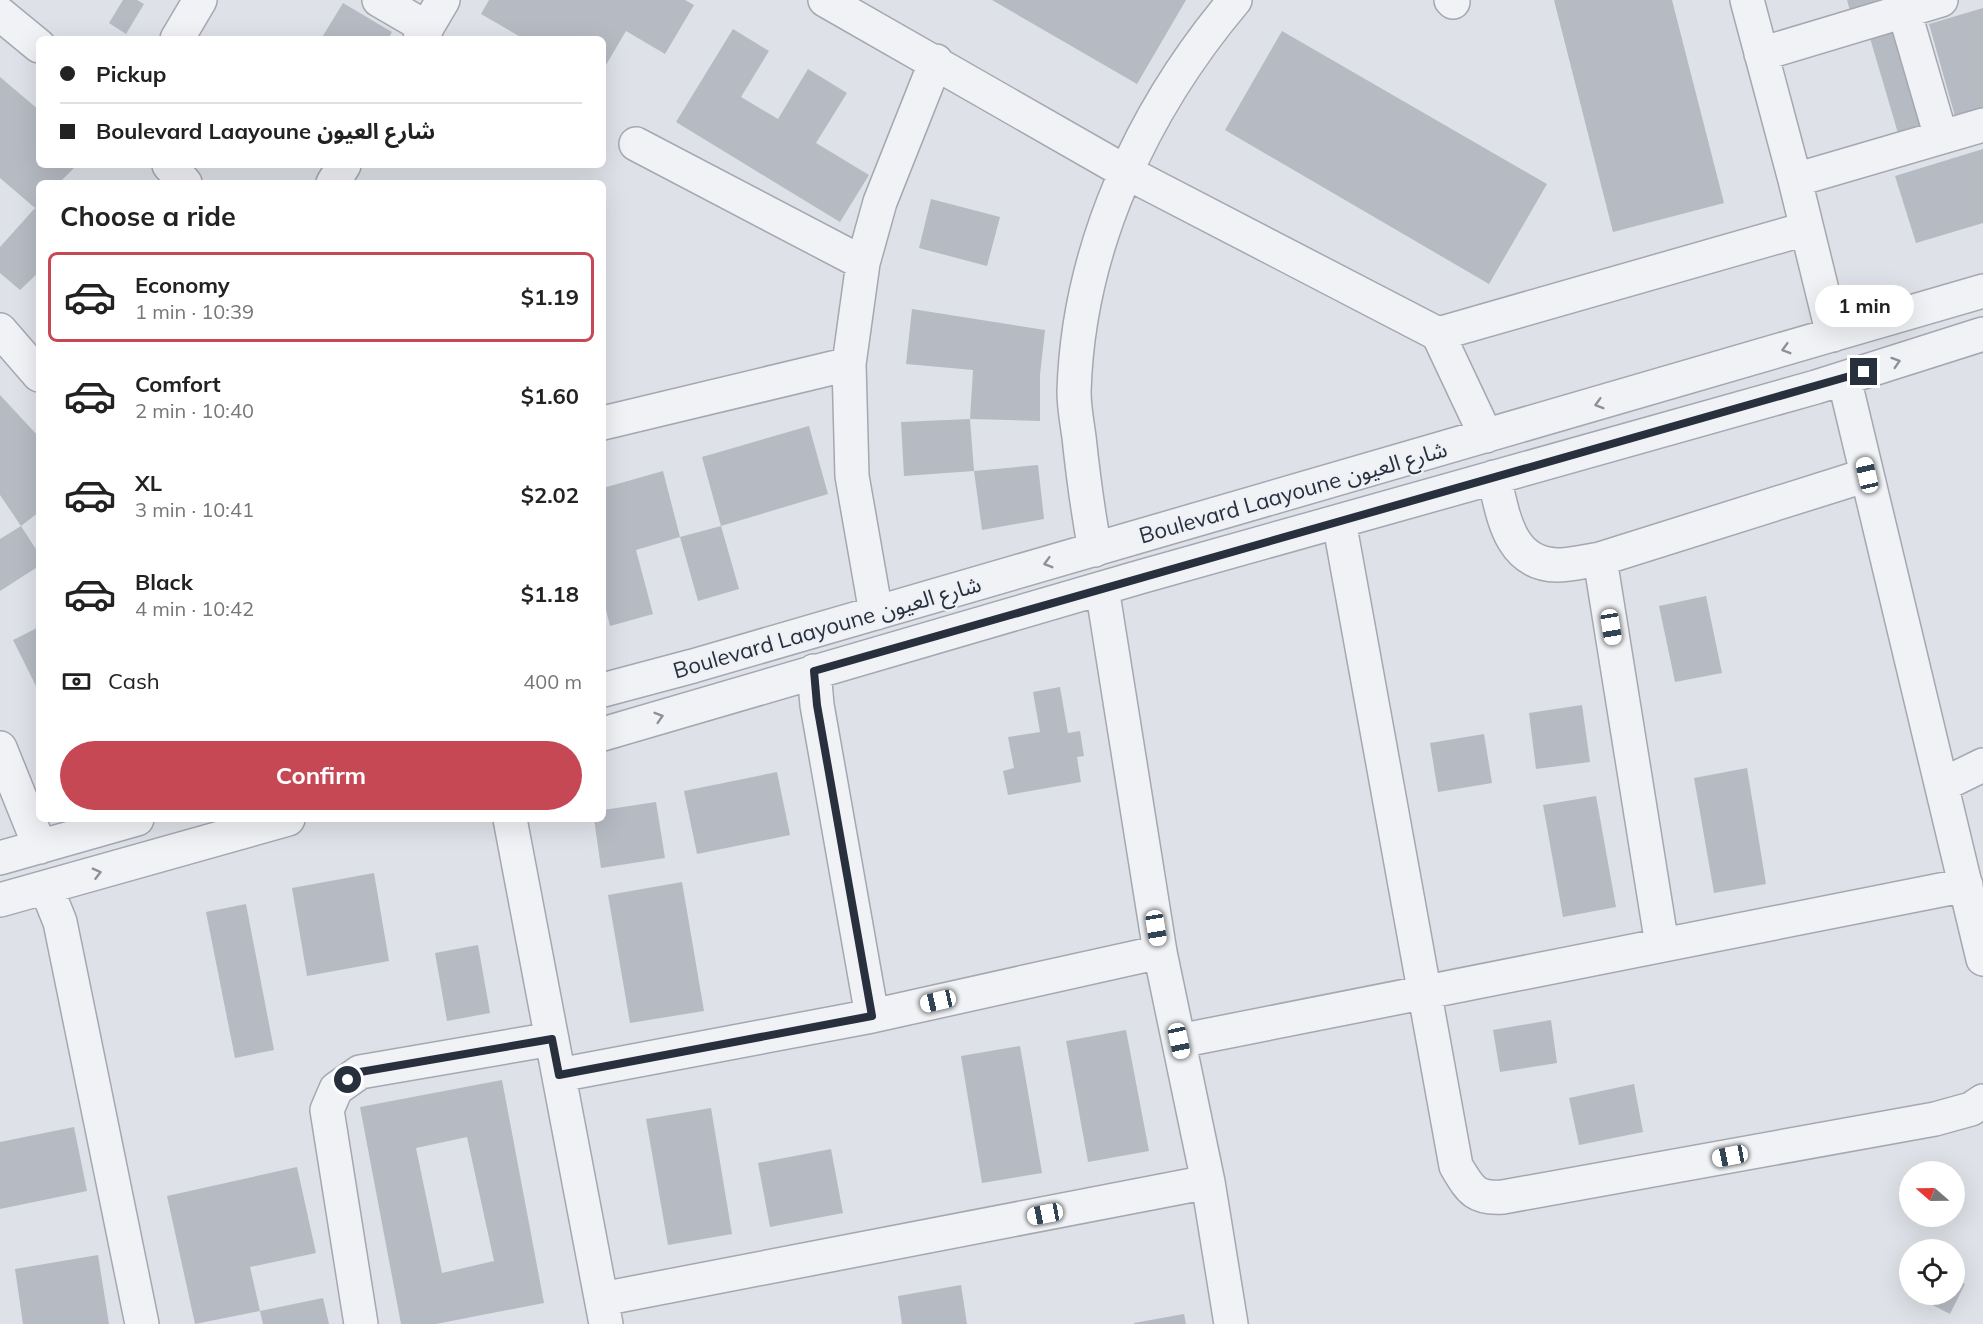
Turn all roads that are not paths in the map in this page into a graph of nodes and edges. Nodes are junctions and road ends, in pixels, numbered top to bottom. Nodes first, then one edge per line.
1 (200, 0) edge
2 (379, 0) edge
3 (443, 0) edge
4 (825, 0) edge
5 (1235, 0) edge
6 (1747, 0) edge
7 (1941, 0) edge
8 (1902, 5) edge
9 (0, 14) edge
10 (424, 34) edge
11 (179, 36) edge
12 (36, 44) edge
13 (1761, 54) junction
14 (936, 61) junction
15 (1983, 125) edge
16 (1941, 137) junction
17 (636, 144) dead end
18 (172, 168) edge
19 (1124, 171) junction
20 (182, 180) edge
21 (1796, 180) junction
22 (1806, 229) junction
23 (863, 263) junction
24 (1983, 291) edge
25 (0, 330) edge
26 (1438, 334) junction
27 (1983, 334) edge
28 (1833, 335) junction
29 (849, 364) junction
30 (36, 372) edge
31 (1844, 378) junction
32 (606, 422) edge
33 (1486, 436) junction
34 (1867, 475) junction
35 (1494, 477) junction
36 (1339, 521) junction
37 (1095, 550) junction
38 (1600, 559) junction
39 (1102, 588) junction
40 (876, 613) junction
41 (814, 671) junction
42 (606, 689) edge
43 (606, 733) edge
44 (0, 748) edge
45 (1983, 765) edge
46 (1942, 785) junction
47 (127, 822) edge
48 (277, 822) edge
49 (511, 822) edge
50 (40, 847) junction
51 (0, 858) edge
52 (1966, 885) junction
53 (46, 887) junction
54 (0, 900) edge
55 (1662, 945) junction
56 (1160, 952) junction
57 (1983, 959) edge
58 (1426, 992) junction
59 (872, 1016) junction
60 (552, 1039) junction
61 (1179, 1041) junction
62 (559, 1075) junction
63 (1983, 1101) edge
64 (1208, 1182) junction
65 (604, 1311) edge
66 (142, 1324) edge
67 (361, 1324) edge
68 (1231, 1324) edge

1 - 11 street
2 - 10 street
3 - 10 street
4 - 14 street
5 - 19 street
6 - 13 street
7 - 8 street
8 - 13 street
8 - 16 street
9 - 12 street
13 - 21 street
14 - 19 street
14 - 23 street
15 - 16 street
16 - 21 street
17 - 23 street
18 - 20 street
19 - 26 street
19 - 37 street
21 - 22 street
22 - 26 street
22 - 28 street
23 - 29 street
24 - 28 street, Boulevard Laayoune شارع العيون
25 - 30 street
26 - 33 street
31 -> 27 street, Boulevard Laayoune شارع العيون
28 -> 33 street, Boulevard Laayoune شارع العيون
29 - 32 street
29 - 40 street
31 - 34 street
31 - 35 street, Boulevard Laayoune شارع العيون
33 - 37 street, Boulevard Laayoune شارع العيون
34 - 38 street
34 - 46 street
35 - 36 street, Boulevard Laayoune شارع العيون
35 - 38 street
36 - 39 street, Boulevard Laayoune شارع العيون
36 - 58 street
37 -> 40 street, Boulevard Laayoune شارع العيون
38 - 55 street
39 - 41 street, Boulevard Laayoune شارع العيون
39 - 56 street
40 - 42 street, Boulevard Laayoune شارع العيون
43 -> 41 street, Boulevard Laayoune شارع العيون
41 - 59 street
44 - 50 street
45 - 46 street
46 - 52 street
47 - 50 street
53 -> 48 street
49 - 60 street
50 - 51 street
52 - 55 street
52 - 57 street
53 - 54 street
53 - 66 street
55 - 58 street
56 - 59 street
56 - 61 street
58 - 61 street
58 - 63 street
59 - 62 street
60 - 62 street
60 - 67 street
61 - 64 street
62 - 65 street
64 - 65 street
64 - 68 street

